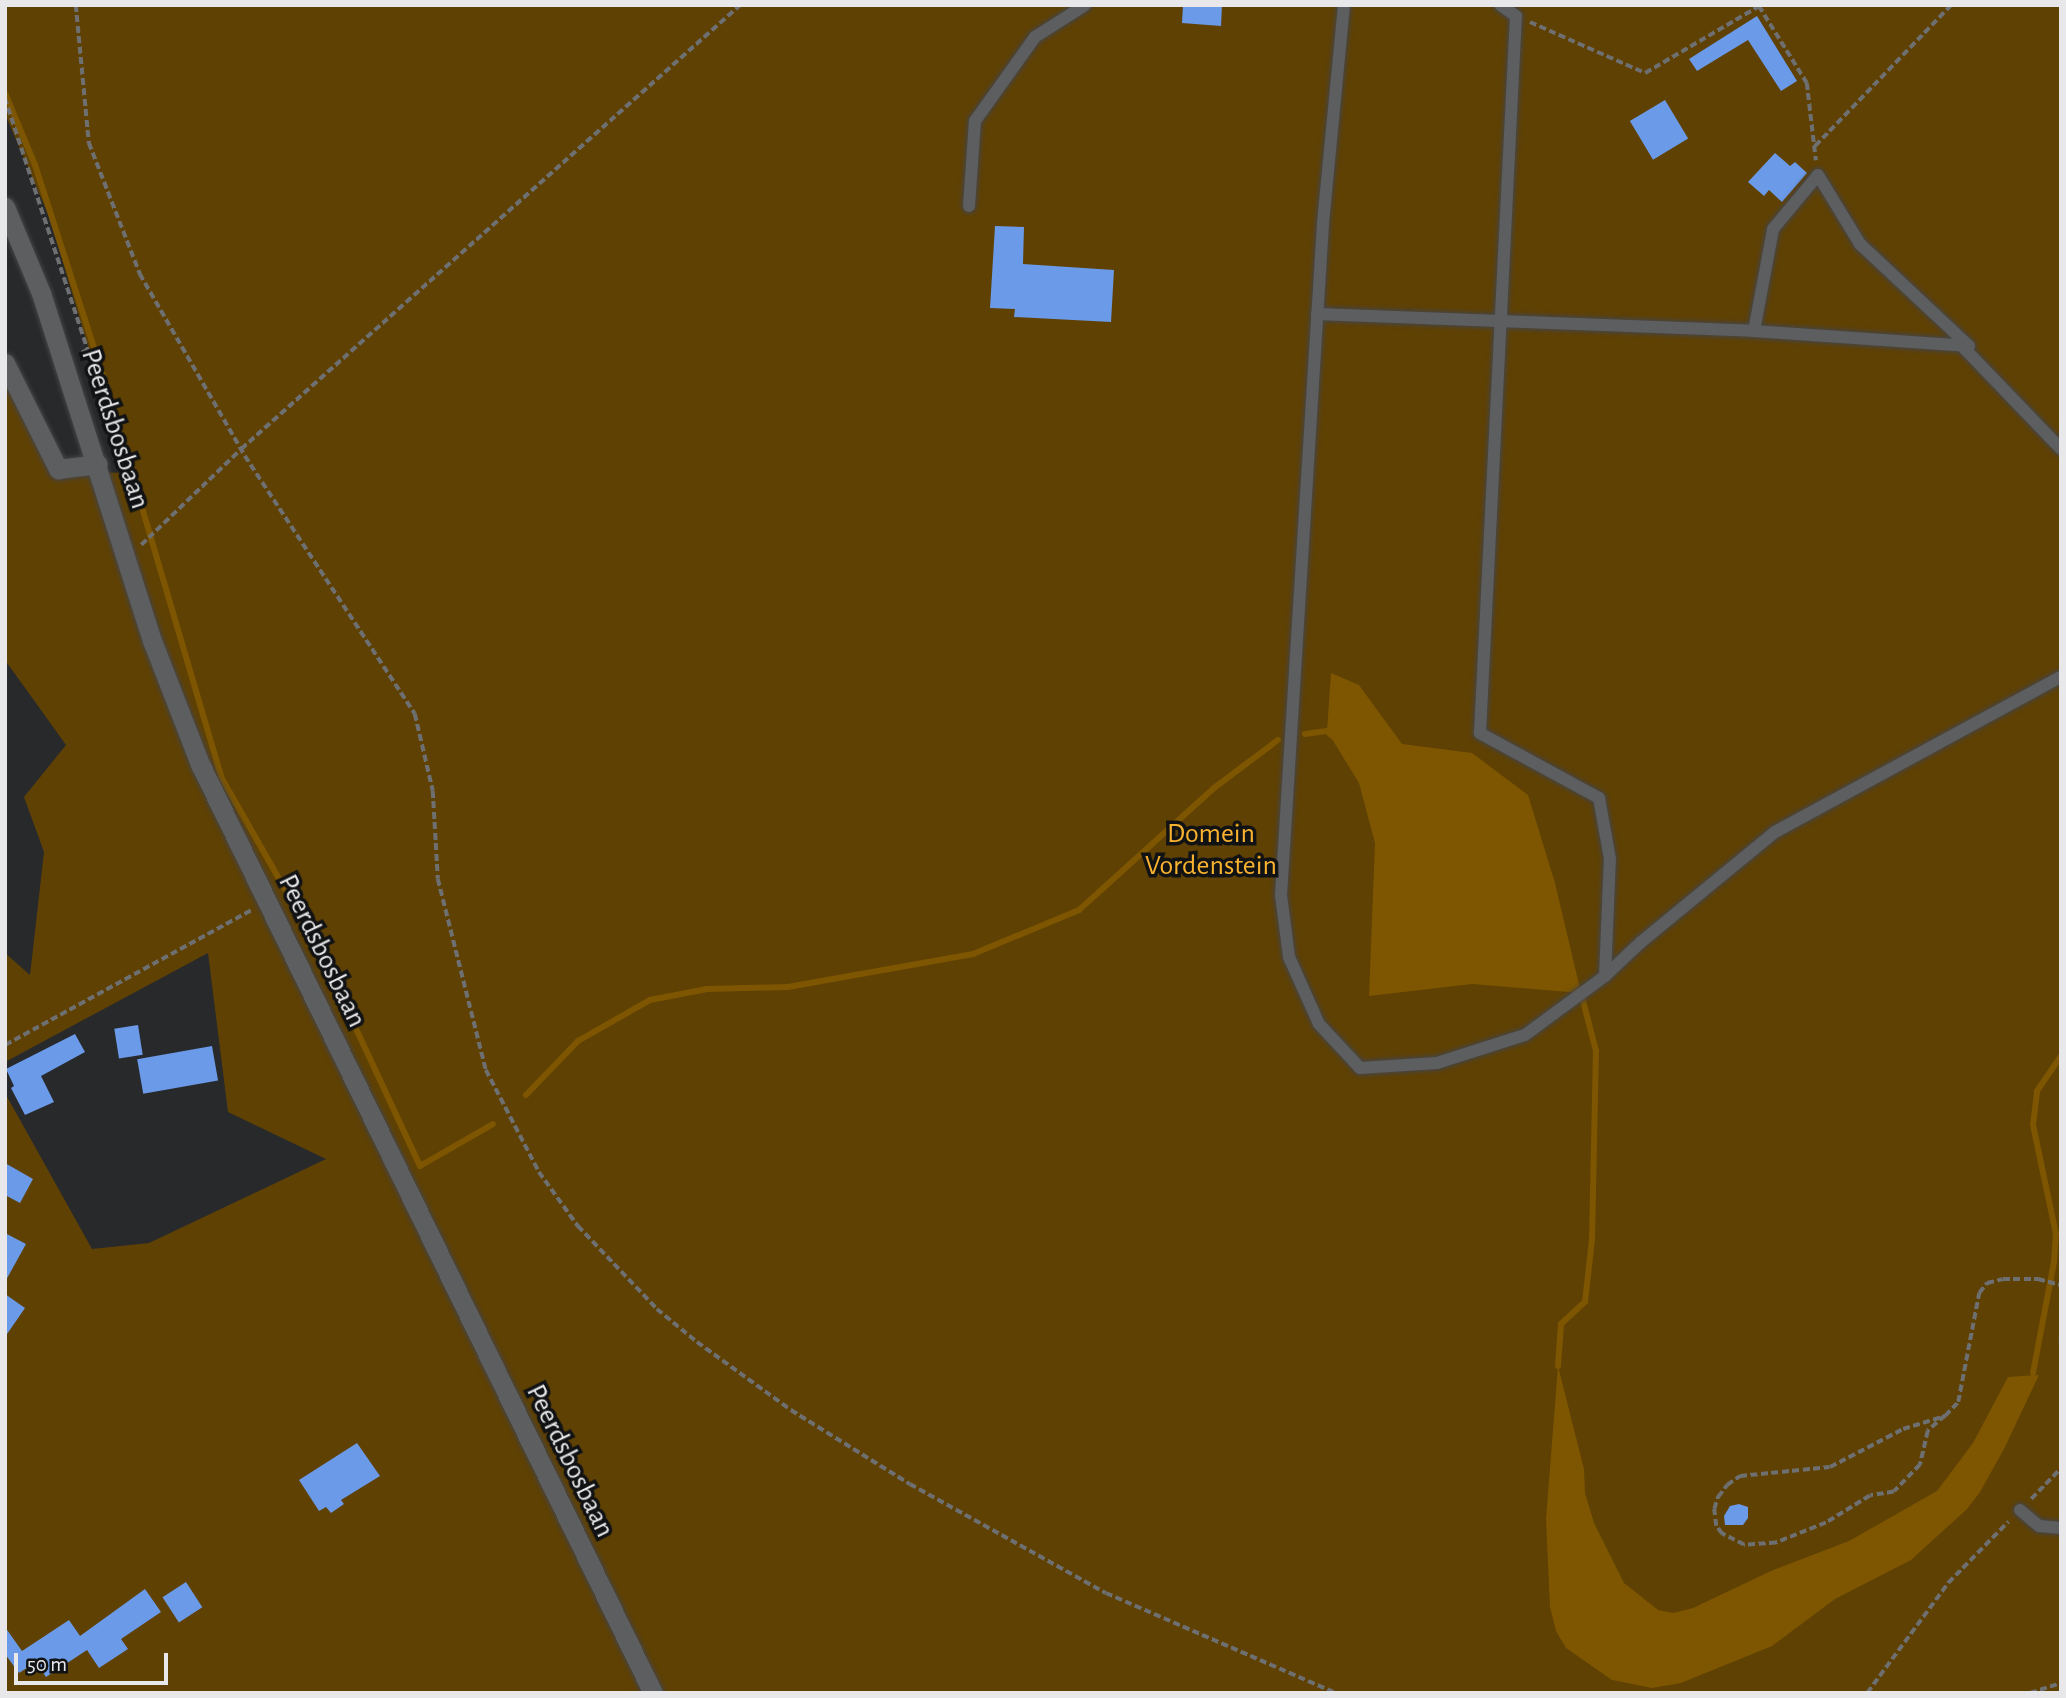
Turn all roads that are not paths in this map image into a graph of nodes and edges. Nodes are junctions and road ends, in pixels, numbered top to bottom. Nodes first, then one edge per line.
1 (1085, 5) edge
2 (1344, 5) edge
3 (1500, 5) edge
4 (969, 206) dead end
5 (5, 207) edge
6 (1318, 314) junction
7 (1500, 320) junction
8 (1754, 331) junction
9 (1961, 345) junction
10 (5, 363) edge
11 (2061, 449) edge
12 (98, 464) junction
13 (2061, 677) edge
14 (1605, 976) junction
15 (2020, 1510) road end
16 (2061, 1528) edge
17 (653, 1693) edge

1 - 4 lane
2 - 6 lane
3 - 7 lane
5 - 12 street, Peerdsbosbaan
6 - 7 lane
6 - 14 lane
7 - 8 lane
7 - 14 lane
8 - 9 lane
8 - 9 lane
9 - 11 lane
10 - 12 street
12 - 17 street, Peerdsbosbaan
13 - 14 lane
15 - 16 lane

